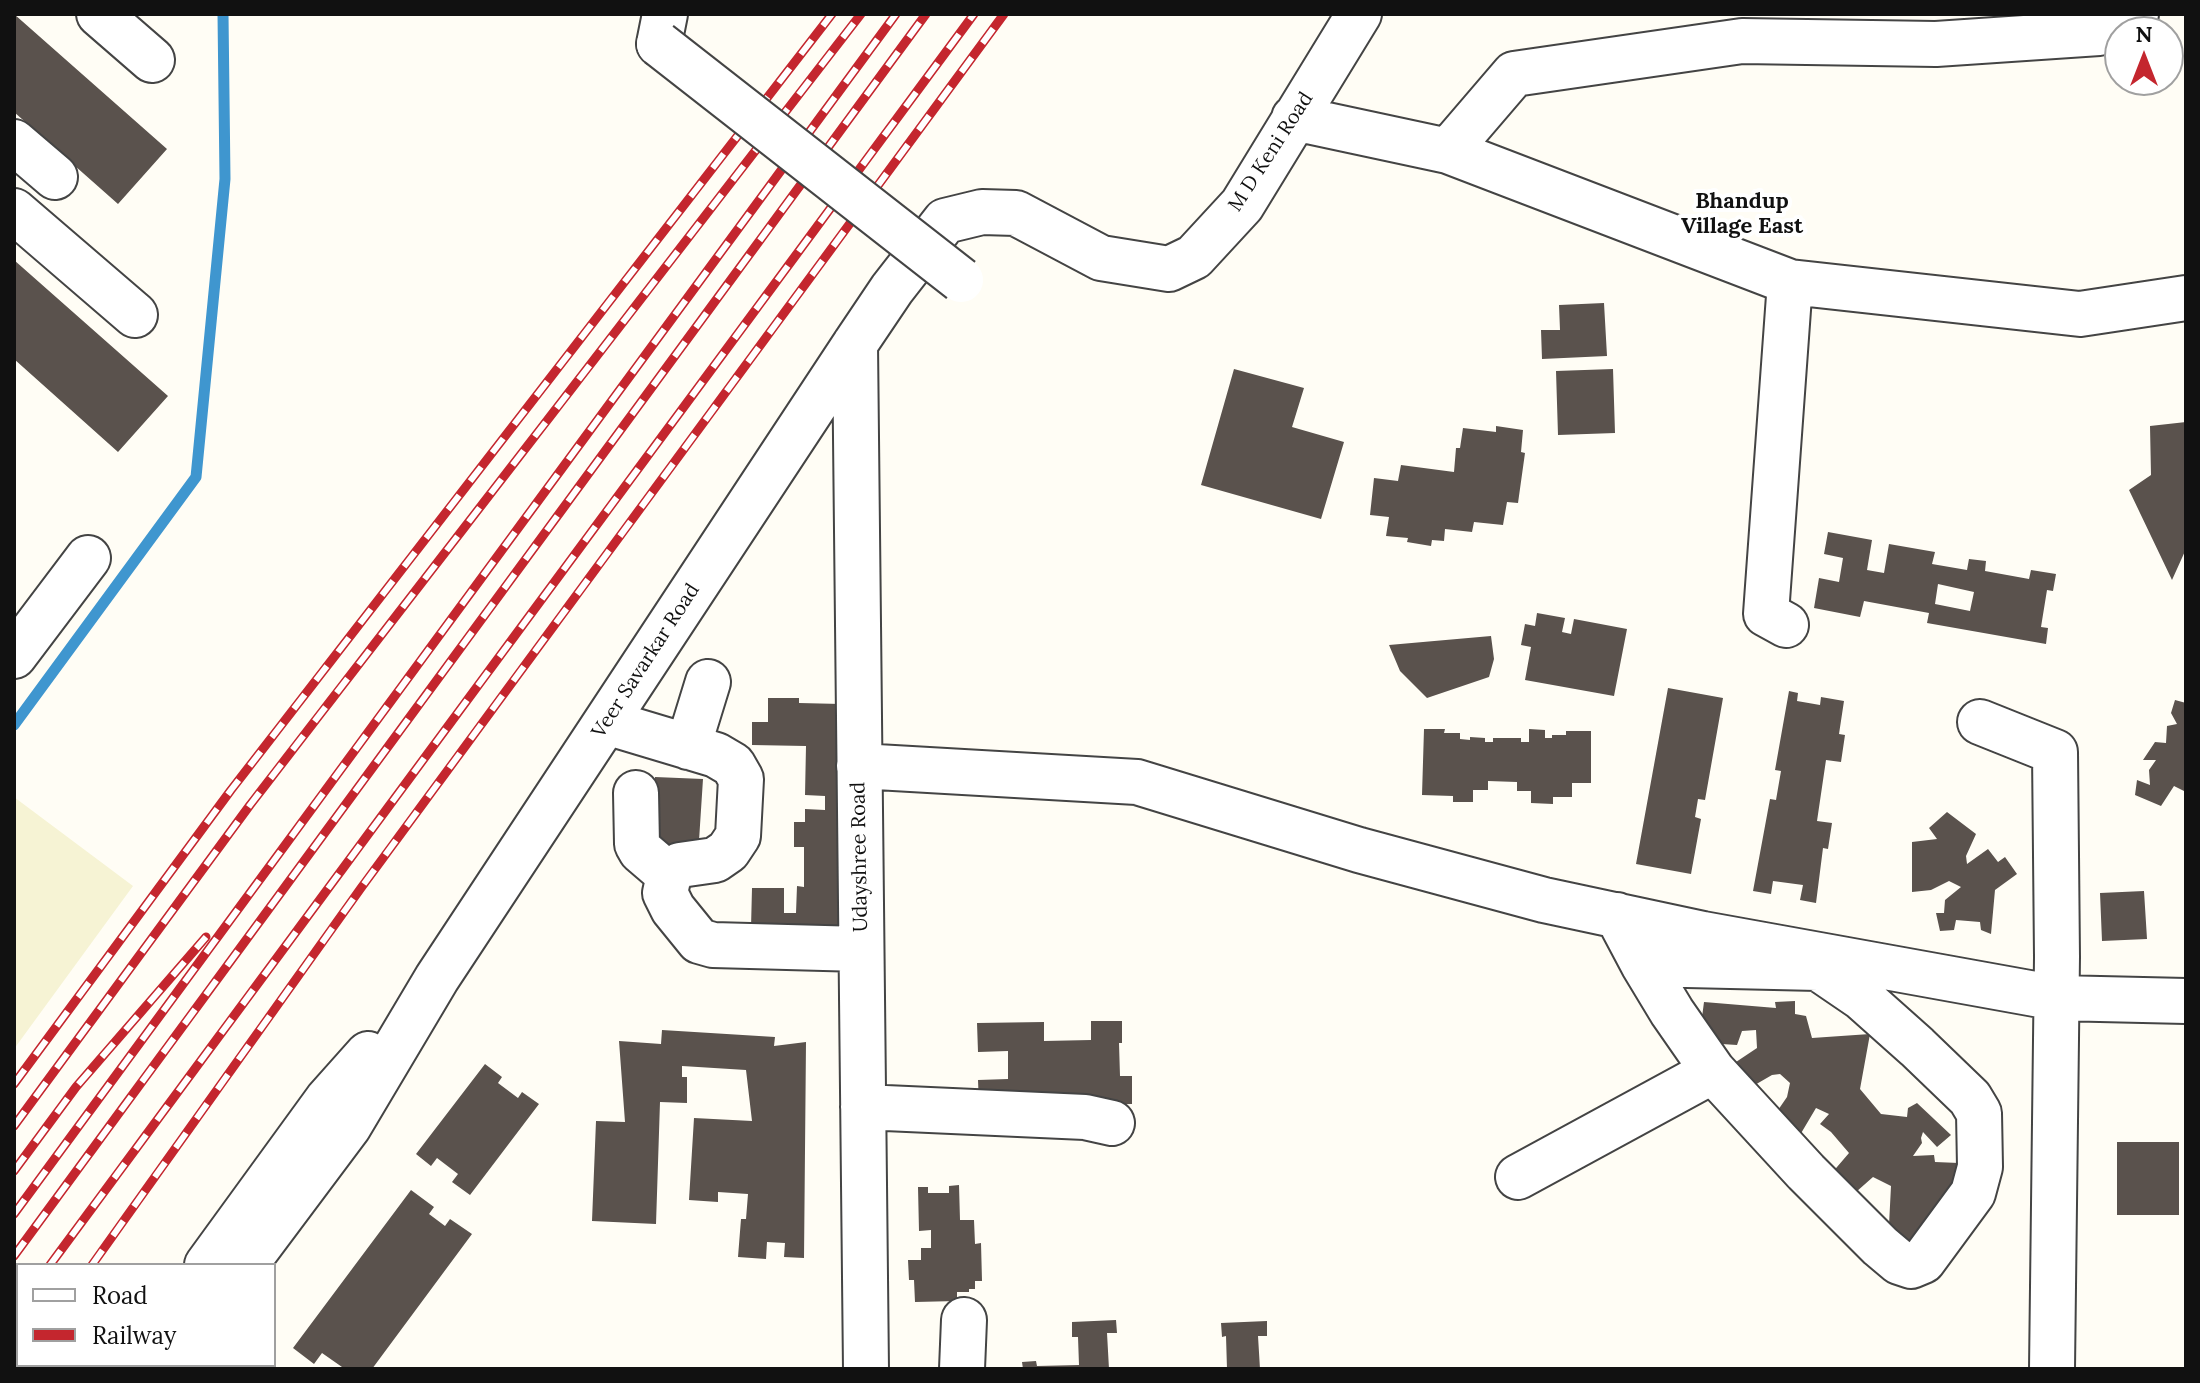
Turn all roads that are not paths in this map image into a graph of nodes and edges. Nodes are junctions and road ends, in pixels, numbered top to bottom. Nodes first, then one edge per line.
1 (99, 14) edge
2 (1359, 14) edge
3 (2136, 14) edge
4 (662, 29) edge
5 (152, 60) dead end
6 (1294, 118) junction
7 (14, 142) edge
8 (1448, 151) junction
9 (55, 177) dead end
10 (14, 211) edge
11 (961, 280) dead end
12 (1790, 282) junction
13 (2186, 298) edge
14 (135, 315) dead end
15 (855, 344) junction
16 (88, 558) dead end
17 (1786, 625) dead end
18 (14, 656) edge
19 (708, 682) dead end
20 (606, 722) junction
21 (1980, 722) dead end
22 (688, 747) junction
23 (859, 766) junction
24 (636, 793) dead end
25 (669, 875) junction
26 (1617, 915) junction
27 (861, 949) junction
28 (1643, 964) junction
29 (437, 978) junction
30 (2057, 998) junction
31 (2186, 1001) edge
32 (1713, 1071) junction
33 (863, 1107) junction
34 (1112, 1123) dead end
35 (1518, 1177) dead end
36 (208, 1263) edge
37 (246, 1263) edge
38 (964, 1320) dead end
39 (866, 1369) edge
40 (962, 1369) edge
41 (2052, 1369) edge

1 - 5 street
2 - 6 street, M D Keni Road
3 - 8 street
4 - 11 street, bridge
6 - 8 street
6 - 15 street, M D Keni Road
7 - 9 street
8 - 12 street
10 - 14 street
12 - 13 street
12 - 17 street
15 - 20 street, Veer Savarkar Road
15 - 23 street, Udayshree Road
16 - 18 street
19 - 22 street
20 - 22 street
20 - 29 street, Veer Savarkar Road
21 - 30 street
22 - 25 street
23 - 26 street
23 - 27 street, Udayshree Road
24 - 25 street
25 - 27 street
26 - 28 street
26 - 30 street
27 - 33 street, Udayshree Road
28 - 32 street
28 - 32 street
29 - 36 street, Veer Savarkar Road
29 - 37 street, Veer Savarkar Road
30 - 31 street
30 - 41 street
32 - 35 street
33 - 34 street
33 - 39 street, Udayshree Road
38 - 40 street

